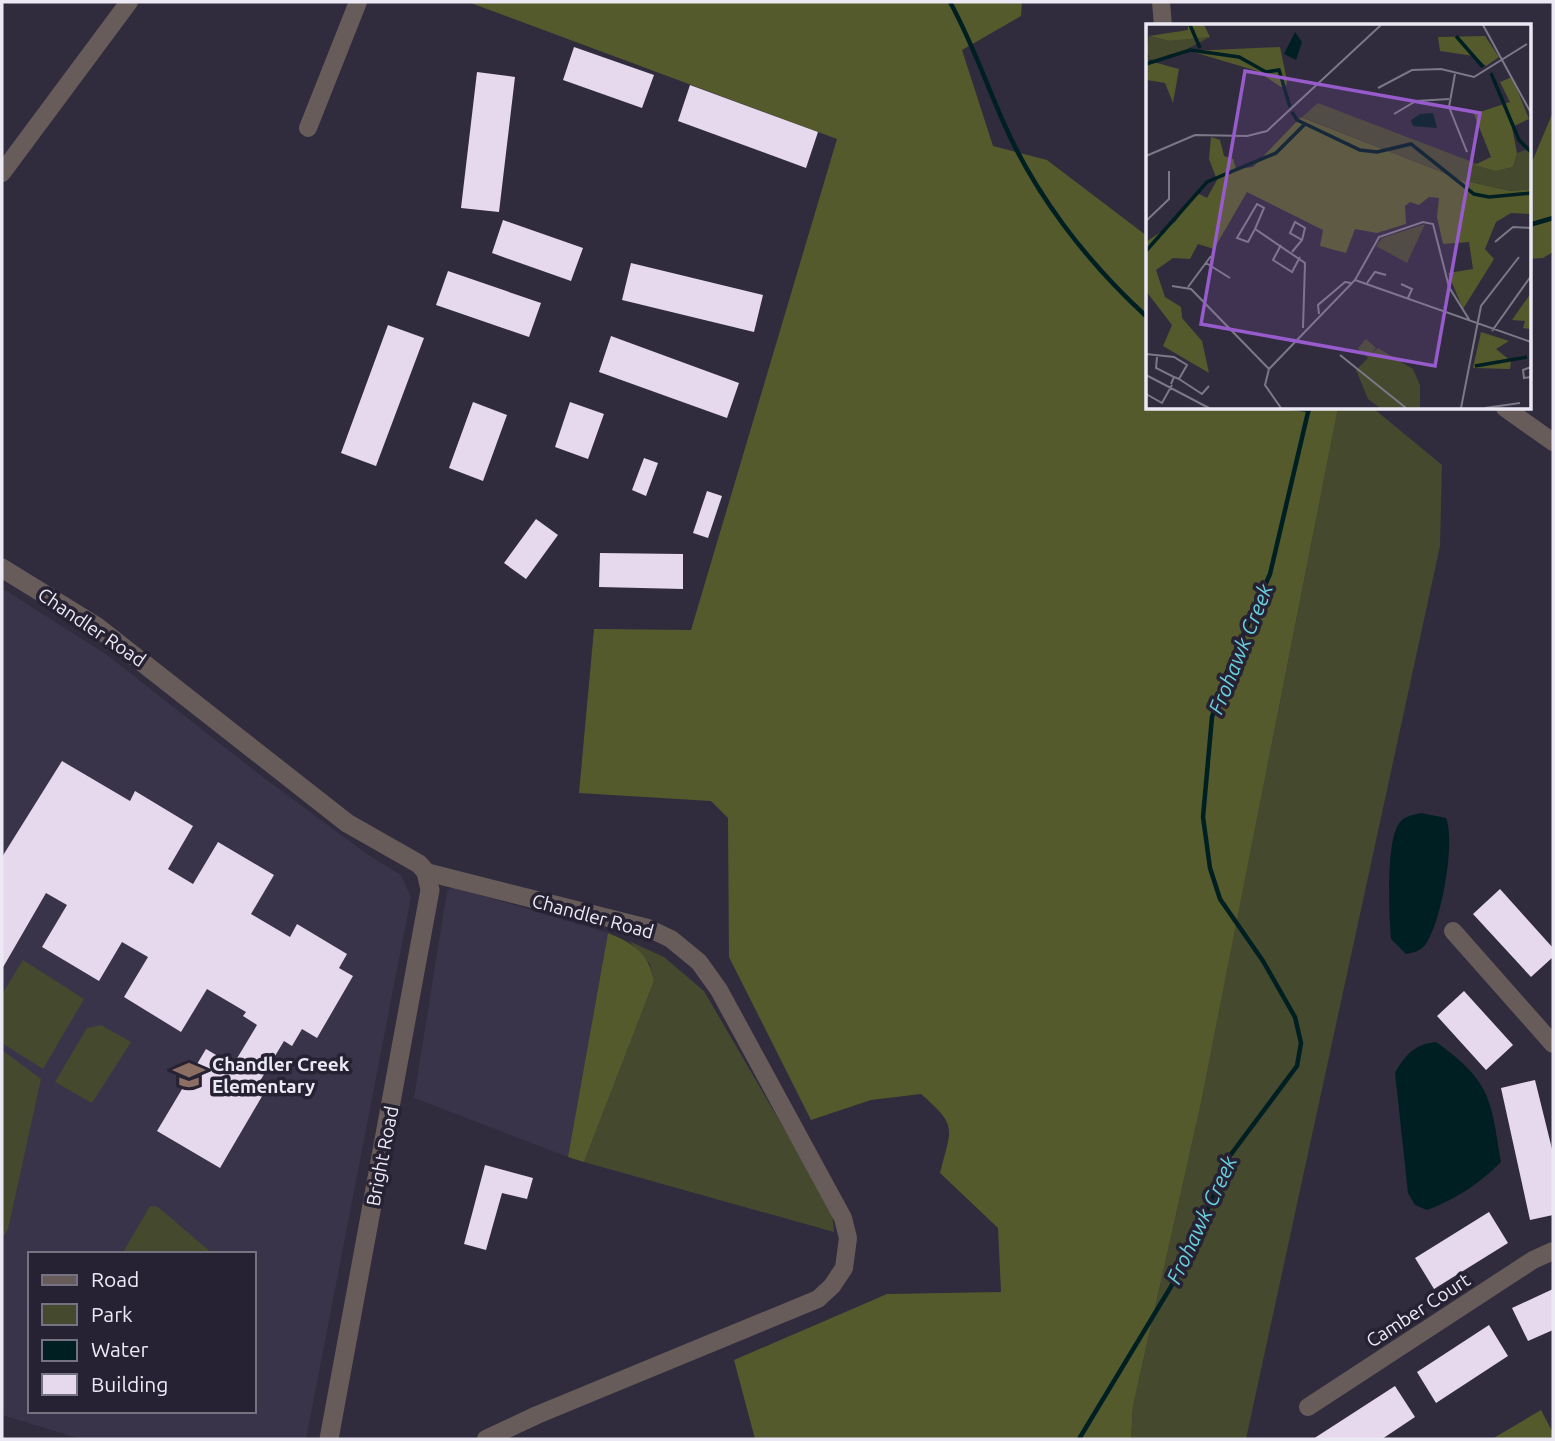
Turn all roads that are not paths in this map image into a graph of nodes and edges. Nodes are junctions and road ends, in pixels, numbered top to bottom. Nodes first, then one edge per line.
1 (129, 2) edge
2 (358, 2) edge
3 (1161, 2) edge
4 (1163, 24) edge
5 (308, 128) dead end
6 (2, 173) edge
7 (1508, 410) edge
8 (1553, 442) edge
9 (2, 568) edge
10 (426, 872) junction
11 (1453, 931) dead end
12 (1553, 1044) edge
13 (1553, 1251) edge
14 (1308, 1406) dead end
15 (329, 1439) edge
16 (486, 1439) edge

1 - 6 street
2 - 5 street
3 - 4 street
7 - 8 street
9 - 10 street, Chandler Road
10 - 15 street, Bright Road
10 - 16 street, Chandler Road
11 - 12 street
13 - 14 street, Camber Court

